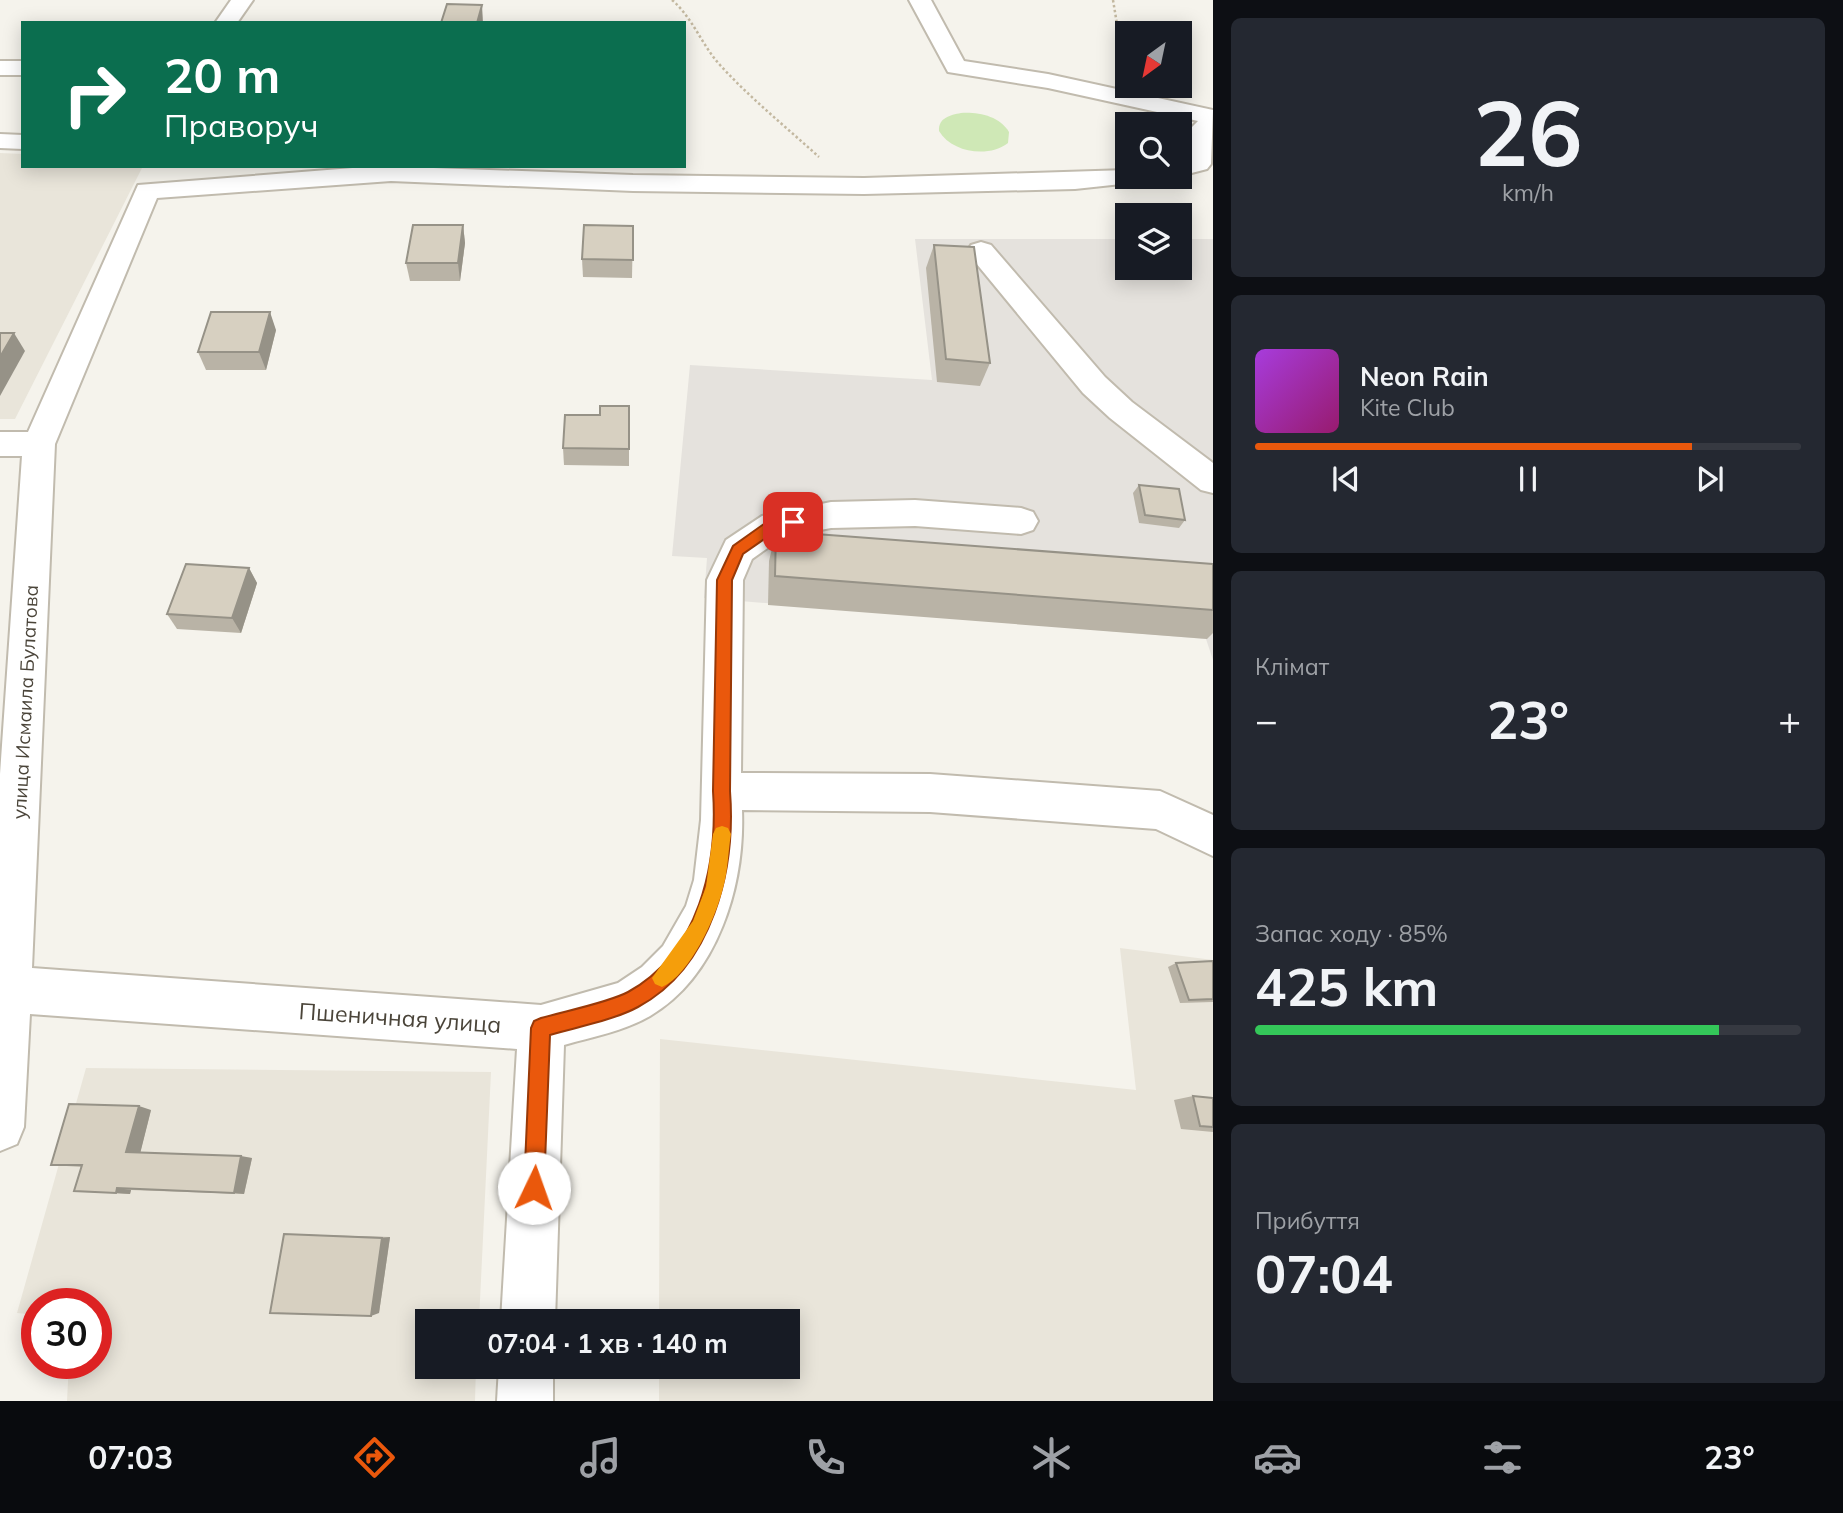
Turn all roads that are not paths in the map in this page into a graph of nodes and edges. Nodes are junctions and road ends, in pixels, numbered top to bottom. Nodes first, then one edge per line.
1 (242, 0) edge
2 (920, 0) edge
3 (227, 21) edge
4 (0, 68) edge
5 (21, 68) edge
6 (1213, 117) edge
7 (1213, 126) edge
8 (0, 141) edge
9 (21, 142) edge
10 (1192, 165) edge
11 (157, 168) edge
12 (1115, 178) edge
13 (147, 191) junction
14 (981, 251) dead end
15 (0, 444) edge
16 (40, 444) junction
17 (1213, 481) edge
18 (1021, 521) dead end
19 (721, 791) junction
20 (1213, 836) edge
21 (4, 990) edge
22 (541, 1028) junction
23 (0, 1127) edge
24 (529, 1309) edge
25 (526, 1379) edge
26 (525, 1401) edge

1 - 3 street
2 - 6 street
4 - 5 street
7 - 10 street
8 - 9 street
11 - 13 street, улица Исмаила Булатова
12 - 13 street
13 - 16 street, улица Исмаила Булатова
14 - 17 street
15 - 16 street
16 - 21 street, улица Исмаила Булатова
18 - 19 street
19 - 20 street
19 - 22 street
21 - 22 street, Пшеничная улица
21 - 23 street, улица Исмаила Булатова
22 - 24 street
25 - 26 street

